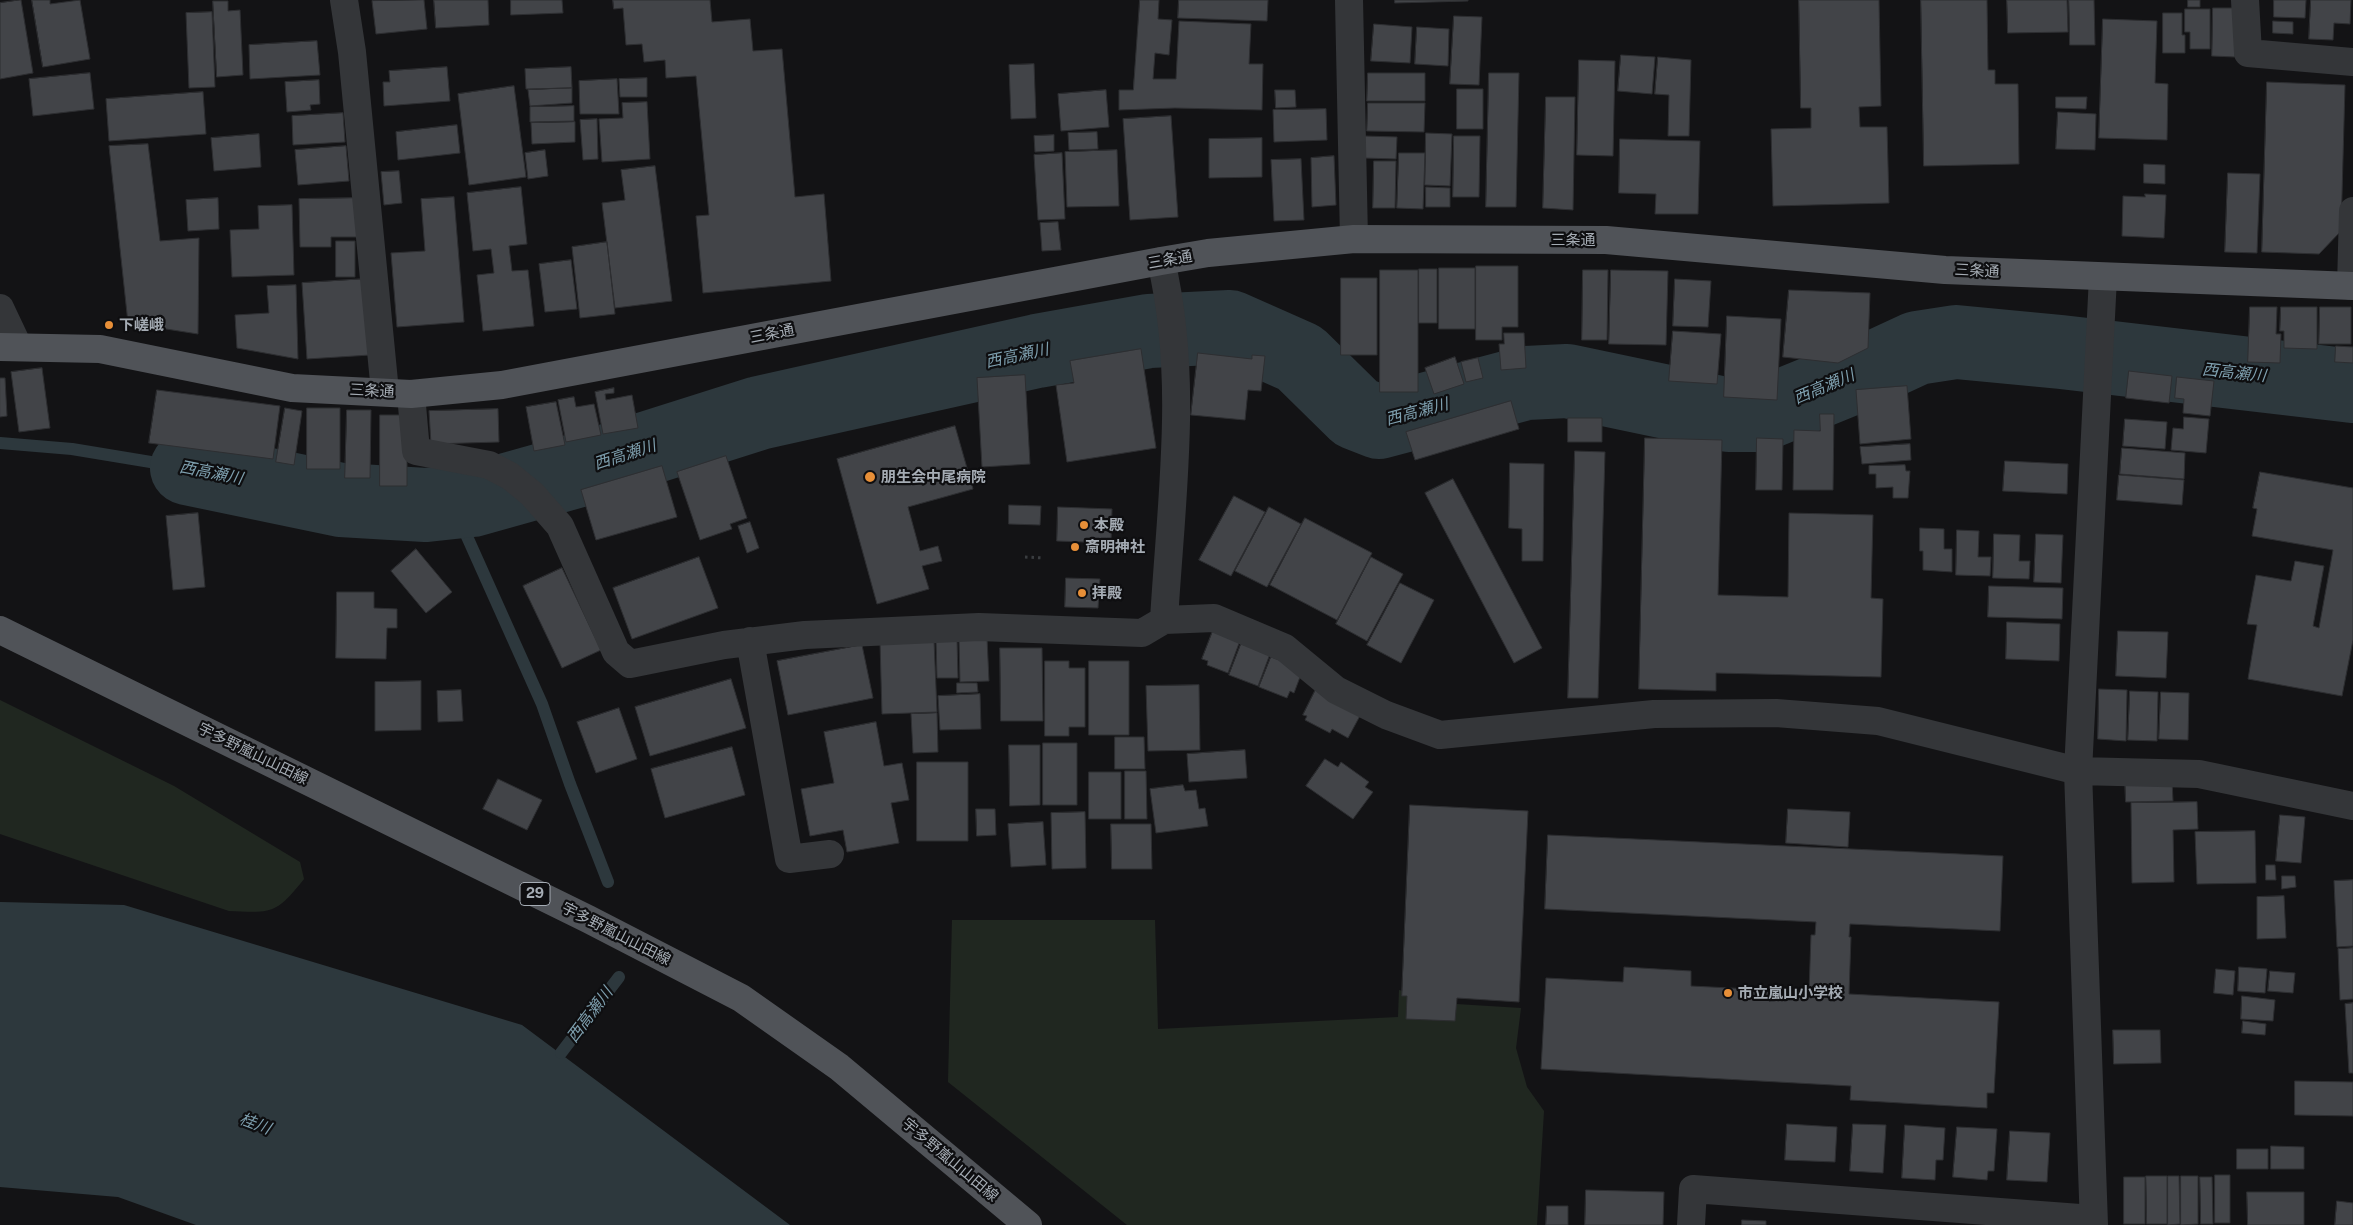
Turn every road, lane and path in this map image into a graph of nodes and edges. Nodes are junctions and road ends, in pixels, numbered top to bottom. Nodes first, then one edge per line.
1 (344, 0) edge
2 (1349, 0) edge
3 (2245, 0) edge
4 (2353, 62) edge
5 (2353, 211) edge
6 (1354, 239) junction
7 (1161, 261) junction
8 (2103, 277) junction
9 (2352, 286) edge
10 (0, 308) edge
11 (9, 347) edge
12 (398, 393) junction
13 (1025, 557) dead end
14 (1043, 558) dead end
15 (1164, 620) junction
16 (0, 630) edge
17 (750, 642) junction
18 (2078, 771) junction
19 (2353, 806) edge
20 (830, 854) dead end
21 (2093, 1222) edge
22 (1028, 1225) edge
23 (1691, 1225) edge

1 - 12 street
2 - 6 street
3 - 4 street
5 - 9 street
6 - 7 main road, 三条通
6 - 8 main road, 三条通
7 - 12 main road, 三条通
7 - 15 street
8 - 9 main road, 三条通
8 - 18 street
10 - 11 street
11 - 12 main road, 三条通
12 - 17 street
13 - 14 path
15 - 17 street
15 - 18 street
16 - 22 main road, 宇多野嵐山山田線 / 29
17 - 20 street
18 - 19 street
18 - 21 street
21 - 23 street

